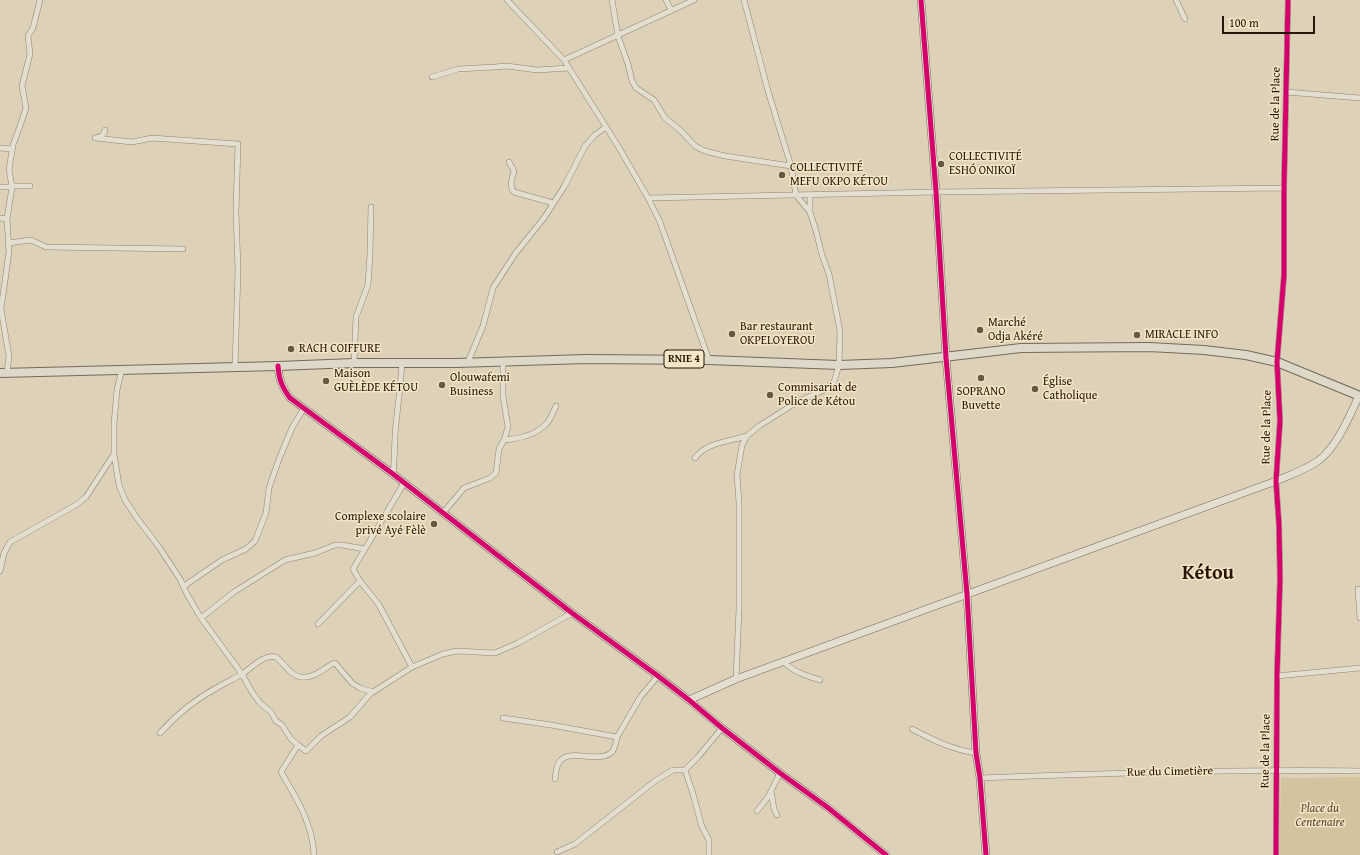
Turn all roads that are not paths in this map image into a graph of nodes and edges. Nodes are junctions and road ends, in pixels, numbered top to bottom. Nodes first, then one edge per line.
1 (40, 0) edge
2 (507, 0) edge
3 (612, 0) edge
4 (666, 0) edge
5 (694, 0) edge
6 (744, 0) edge
7 (921, 0) edge
8 (1176, 0) edge
9 (1288, 0) edge
10 (671, 10) junction
11 (1185, 19) dead end
12 (618, 36) junction
13 (564, 60) junction
14 (568, 68) junction
15 (432, 77) dead end
16 (1286, 92) junction
17 (1360, 98) edge
18 (606, 127) junction
19 (105, 130) dead end
20 (0, 148) edge
21 (11, 149) junction
22 (509, 162) dead end
23 (791, 166) junction
24 (30, 186) dead end
25 (0, 187) edge
26 (12, 187) junction
27 (1284, 188) junction
28 (936, 192) junction
29 (796, 195) junction
30 (810, 195) junction
31 (648, 198) junction
32 (552, 203) junction
33 (371, 207) dead end
34 (810, 212) junction
35 (0, 218) edge
36 (7, 219) junction
37 (8, 243) junction
38 (183, 249) dead end
39 (0, 309) edge
40 (946, 358) junction
41 (709, 360) junction
42 (402, 362) junction
43 (468, 362) junction
44 (503, 362) junction
45 (1277, 362) junction
46 (354, 363) junction
47 (840, 365) junction
48 (278, 366) junction
49 (235, 367) junction
50 (122, 369) junction
51 (3, 373) edge
52 (1360, 396) edge
53 (556, 406) dead end
54 (304, 408) junction
55 (747, 436) junction
56 (504, 440) junction
57 (114, 454) junction
58 (695, 458) dead end
59 (393, 474) junction
60 (1276, 481) junction
61 (404, 483) junction
62 (443, 513) junction
63 (365, 549) junction
64 (0, 571) edge
65 (360, 581) junction
66 (184, 586) junction
67 (1358, 589) dead end
68 (968, 594) junction
69 (572, 613) junction
70 (201, 618) junction
71 (1360, 618) edge
72 (318, 624) dead end
73 (783, 661) junction
74 (412, 667) junction
75 (1360, 668) edge
76 (242, 674) junction
77 (658, 676) junction
78 (1277, 676) junction
79 (736, 679) junction
80 (820, 680) dead end
81 (373, 692) junction
82 (689, 700) junction
83 (503, 718) dead end
84 (722, 728) junction
85 (912, 730) dead end
86 (160, 733) dead end
87 (618, 737) junction
88 (298, 745) junction
89 (976, 753) junction
90 (685, 770) junction
91 (1276, 770) junction
92 (1360, 771) edge
93 (780, 773) junction
94 (980, 778) junction
95 (555, 779) dead end
96 (771, 790) junction
97 (757, 811) dead end
98 (777, 815) dead end
99 (557, 852) dead end
100 (314, 855) edge
101 (709, 855) edge
102 (886, 855) edge
103 (986, 855) edge
104 (1276, 855) edge

1 - 21 street
2 - 13 street
3 - 12 street
4 - 10 street
5 - 10 street
6 - 23 street
7 - 28 street
8 - 11 street
9 - 16 street, Rue de la Place
10 - 12 street
12 - 13 street
12 - 23 street
13 - 14 street
14 - 15 street
14 - 18 street
16 - 17 street
16 - 27 street, Rue de la Place
18 - 31 street
18 - 32 street
19 - 49 street
20 - 21 street
21 - 26 street
22 - 32 street
23 - 29 street
24 - 26 street
25 - 26 street
26 - 36 street
27 - 28 street
27 - 45 street, Rue de la Place
28 - 30 street
28 - 40 street
29 - 30 street
29 - 31 street
29 - 34 street
30 - 34 street
31 - 41 street
32 - 43 street
33 - 46 street
34 - 47 street
35 - 36 street
36 - 37 street
37 - 38 street
37 - 39 street
39 - 51 street
40 - 45 main road, RNIE 4
40 - 47 main road, RNIE 4
40 - 68 street
41 - 44 main road, RNIE 4
41 - 47 main road, RNIE 4
42 - 43 main road, RNIE 4
42 - 46 main road, RNIE 4
42 - 59 street
43 - 44 main road, RNIE 4
44 - 56 street
45 - 52 main road, RNIE 4
45 - 60 street, Rue de la Place
46 - 48 main road, RNIE 4
47 - 55 street
48 - 49 main road, RNIE 4
48 - 54 street
49 - 50 main road, RNIE 4
50 - 51 main road, RNIE 4
50 - 57 street
52 - 60 street
53 - 56 street
54 - 59 street
54 - 66 street
55 - 58 street
55 - 79 street
56 - 62 street
57 - 64 street
57 - 66 street
59 - 61 street
60 - 68 street
60 - 78 street, Rue de la Place
61 - 62 street
61 - 63 street
62 - 69 street
63 - 65 street
63 - 70 street
65 - 72 street
65 - 74 street
66 - 70 street
67 - 71 street
68 - 73 street
68 - 89 street
69 - 74 street
69 - 77 street
70 - 76 street
73 - 79 street
73 - 80 street
74 - 81 street
75 - 78 street
76 - 81 street
76 - 86 street
76 - 88 street
77 - 82 street
77 - 87 street
78 - 91 street, Rue de la Place
79 - 82 street
81 - 88 street
82 - 84 street
83 - 87 street
84 - 90 street
84 - 93 street
85 - 89 street
87 - 95 street
88 - 100 street
89 - 94 street
90 - 99 street
90 - 101 street
91 - 92 street, Rue du Cimetière
91 - 94 street, Rue du Cimetière
91 - 104 street, Rue de la Place
93 - 96 street
93 - 102 street
94 - 103 street
96 - 97 street
96 - 98 street

